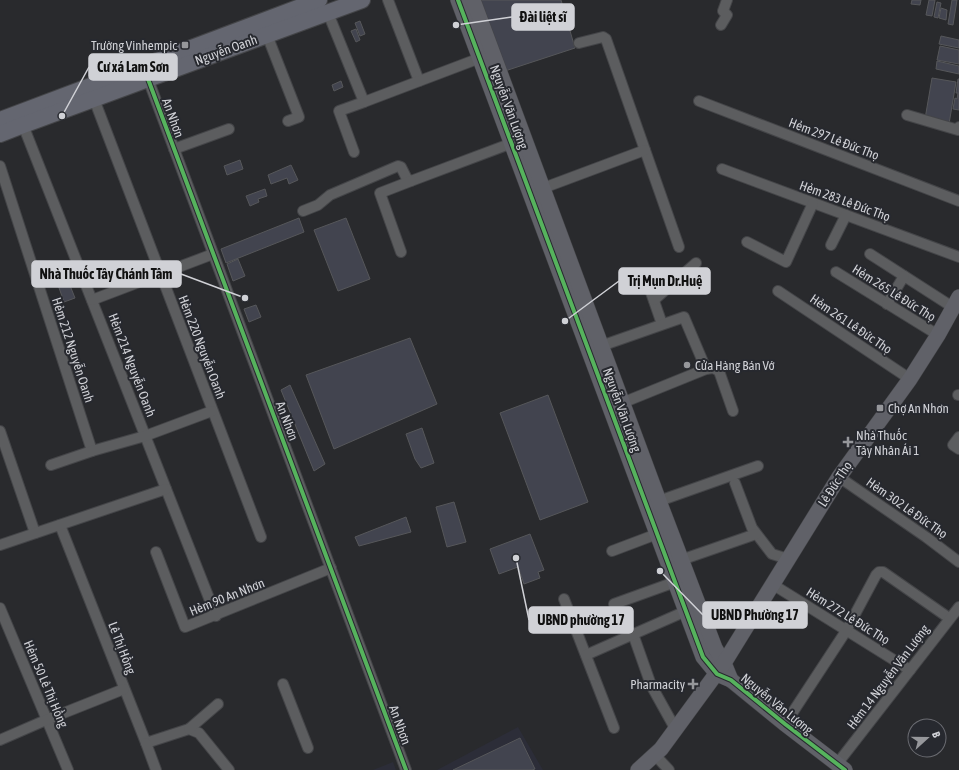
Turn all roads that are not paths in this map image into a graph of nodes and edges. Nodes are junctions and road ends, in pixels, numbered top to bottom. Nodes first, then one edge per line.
1 (319, 0) edge
2 (362, 0) edge
3 (388, 0) edge
4 (458, 0) edge
5 (473, 0) edge
6 (727, 0) edge
7 (328, 13) junction
8 (721, 25) dead end
9 (267, 35) junction
10 (579, 43) dead end
11 (480, 58) junction
12 (145, 73) junction
13 (419, 81) junction
14 (94, 99) junction
15 (699, 101) dead end
16 (364, 102) junction
17 (907, 115) dead end
18 (0, 120) edge
19 (288, 121) dead end
20 (23, 125) junction
21 (959, 127) edge
22 (229, 129) dead end
23 (0, 134) edge
24 (512, 143) junction
25 (174, 148) junction
26 (645, 150) junction
27 (354, 152) dead end
28 (0, 166) edge
29 (722, 169) dead end
30 (412, 181) junction
31 (536, 190) junction
32 (959, 201) edge
33 (813, 203) junction
34 (303, 212) dead end
35 (846, 215) junction
36 (747, 242) dead end
37 (831, 245) dead end
38 (679, 247) dead end
39 (401, 252) dead end
40 (213, 254) junction
41 (870, 254) dead end
42 (959, 257) edge
43 (696, 263) dead end
44 (836, 272) dead end
45 (160, 274) junction
46 (904, 276) junction
47 (646, 278) dead end
48 (778, 291) dead end
49 (92, 300) junction
50 (654, 300) junction
51 (956, 303) edge
52 (887, 304) junction
53 (662, 324) junction
54 (938, 335) junction
55 (601, 346) junction
56 (706, 369) junction
57 (910, 379) junction
58 (622, 403) junction
59 (212, 411) junction
60 (732, 411) dead end
61 (0, 431) edge
62 (145, 436) junction
63 (959, 437) edge
64 (959, 449) edge
65 (92, 451) junction
66 (51, 465) dead end
67 (758, 466) dead end
68 (839, 477) junction
69 (735, 482) dead end
70 (166, 489) junction
71 (659, 501) junction
72 (60, 525) junction
73 (35, 533) junction
74 (657, 534) junction
75 (756, 534) junction
76 (260, 537) dead end
77 (0, 545) edge
78 (612, 551) dead end
79 (156, 552) dead end
80 (788, 559) junction
81 (681, 560) junction
82 (959, 562) edge
83 (331, 568) junction
84 (675, 582) junction
85 (772, 584) junction
86 (564, 599) dead end
87 (614, 604) dead end
88 (959, 607) edge
89 (0, 608) edge
90 (686, 611) junction
91 (216, 616) junction
92 (949, 618) junction
93 (846, 630) junction
94 (633, 634) junction
95 (586, 655) junction
96 (910, 670) junction
97 (724, 672) junction
98 (283, 684) dead end
99 (124, 689) junction
100 (218, 704) dead end
101 (46, 720) junction
102 (785, 724) junction
103 (614, 728) dead end
104 (189, 729) junction
105 (676, 730) junction
106 (0, 740) edge
107 (146, 743) junction
108 (308, 748) dead end
109 (655, 755) junction
110 (841, 767) edge
111 (68, 770) edge
112 (156, 770) edge
113 (229, 770) edge
114 (406, 770) edge
115 (638, 770) edge
116 (669, 770) edge

1 - 12 main road, Nguyễn Oanh
2 - 7 main road, Nguyễn Oanh
3 - 13 street
4 - 11 street, Nguyễn Văn Lượng
5 - 31 street, Nguyễn Văn Lượng
6 - 8 street
7 - 9 main road, Nguyễn Oanh
7 - 16 street
9 - 12 main road, Nguyễn Oanh
9 - 19 street
10 - 26 street
11 - 13 street
11 - 24 street, Nguyễn Văn Lượng
12 - 14 main road, Nguyễn Oanh
12 - 18 main road, Nguyễn Oanh
12 - 25 street, An Nhơn
13 - 16 street
14 - 20 main road, Nguyễn Oanh
14 - 45 street, Hẻm 220 Nguyễn Oanh
15 - 32 street, Hẻm 297 Lê Đức Thọ
16 - 27 street
17 - 21 street
20 - 23 main road, Nguyễn Oanh
20 - 49 street, Hẻm 214 Nguyễn Oanh
22 - 25 street
24 - 30 street
24 - 31 street, Nguyễn Văn Lượng
25 - 40 street, An Nhơn
26 - 31 street
26 - 38 street
28 - 65 street, Hẻm 212 Nguyễn Oanh
29 - 33 street, Hẻm 283 Lê Đức Thọ
30 - 34 street
30 - 39 street
31 - 55 street, Nguyễn Văn Lượng
31 - 74 street, Nguyễn Văn Lượng
33 - 35 street, Hẻm 283 Lê Đức Thọ
33 - 36 street
35 - 37 street
35 - 42 street, Hẻm 283 Lê Đức Thọ
40 - 45 street
40 - 83 street, An Nhơn
41 - 46 street
43 - 50 street
44 - 52 street, Hẻm 265 Lê Đức Thọ
45 - 49 street
45 - 59 street, Hẻm 220 Nguyễn Oanh
46 - 51 street
46 - 52 street
47 - 50 street
48 - 57 street, Hẻm 261 Lê Đức Thọ
49 - 62 street, Hẻm 214 Nguyễn Oanh
50 - 53 street
51 - 54 street, Lê Đức Thọ
52 - 54 street, Hẻm 265 Lê Đức Thọ
53 - 55 street
53 - 56 street
54 - 57 street, Lê Đức Thọ
55 - 58 street, Nguyễn Văn Lượng
56 - 58 street
56 - 60 street
57 - 68 street, Lê Đức Thọ
58 - 71 street, Nguyễn Văn Lượng
59 - 62 street
59 - 76 street, Hẻm 220 Nguyễn Oanh
61 - 73 street
62 - 65 street
62 - 70 street, Hẻm 214 Nguyễn Oanh
63 - 64 street
65 - 66 street
67 - 71 street
68 - 80 street, Lê Đức Thọ
68 - 82 street, Hẻm 302 Lê Đức Thọ
69 - 75 street
70 - 72 street
70 - 91 street, Hẻm 214 Nguyễn Oanh
71 - 81 street, Nguyễn Văn Lượng
72 - 73 street
72 - 99 street, Lê Thị Hồng
73 - 77 street
74 - 78 street
74 - 84 street, Nguyễn Văn Lượng
75 - 80 street
75 - 81 street
79 - 91 street, Hẻm 90 An Nhơn
80 - 85 street, Lê Đức Thọ
81 - 97 street, Nguyễn Văn Lượng
83 - 91 street, Hẻm 90 An Nhơn
83 - 114 street, An Nhơn
84 - 87 street
84 - 90 street, Nguyễn Văn Lượng
85 - 93 street, Hẻm 272 Lê Đức Thọ
85 - 97 street, Lê Đức Thọ
86 - 95 street
88 - 92 street, Hẻm 14 Nguyễn Văn Lượng
89 - 101 street, Hẻm 50 Lê Thị Hồng
90 - 94 street
90 - 97 street, Nguyễn Văn Lượng
92 - 93 street
92 - 96 street, Hẻm 14 Nguyễn Văn Lượng
93 - 96 street, Hẻm 272 Lê Đức Thọ
93 - 102 street
94 - 95 street
94 - 105 street
95 - 103 street
96 - 110 street, Hẻm 14 Nguyễn Văn Lượng
97 - 102 street, Nguyễn Văn Lượng
97 - 105 street, Lê Đức Thọ
98 - 108 street
99 - 101 street
99 - 107 street, Lê Thị Hồng
100 - 104 street
101 - 106 street
101 - 111 street, Hẻm 50 Lê Thị Hồng
102 - 110 street, Nguyễn Văn Lượng
104 - 107 street
104 - 113 street
105 - 109 street, Lê Đức Thọ
107 - 112 street, Lê Thị Hồng
109 - 115 street, Lê Đức Thọ
109 - 116 street

